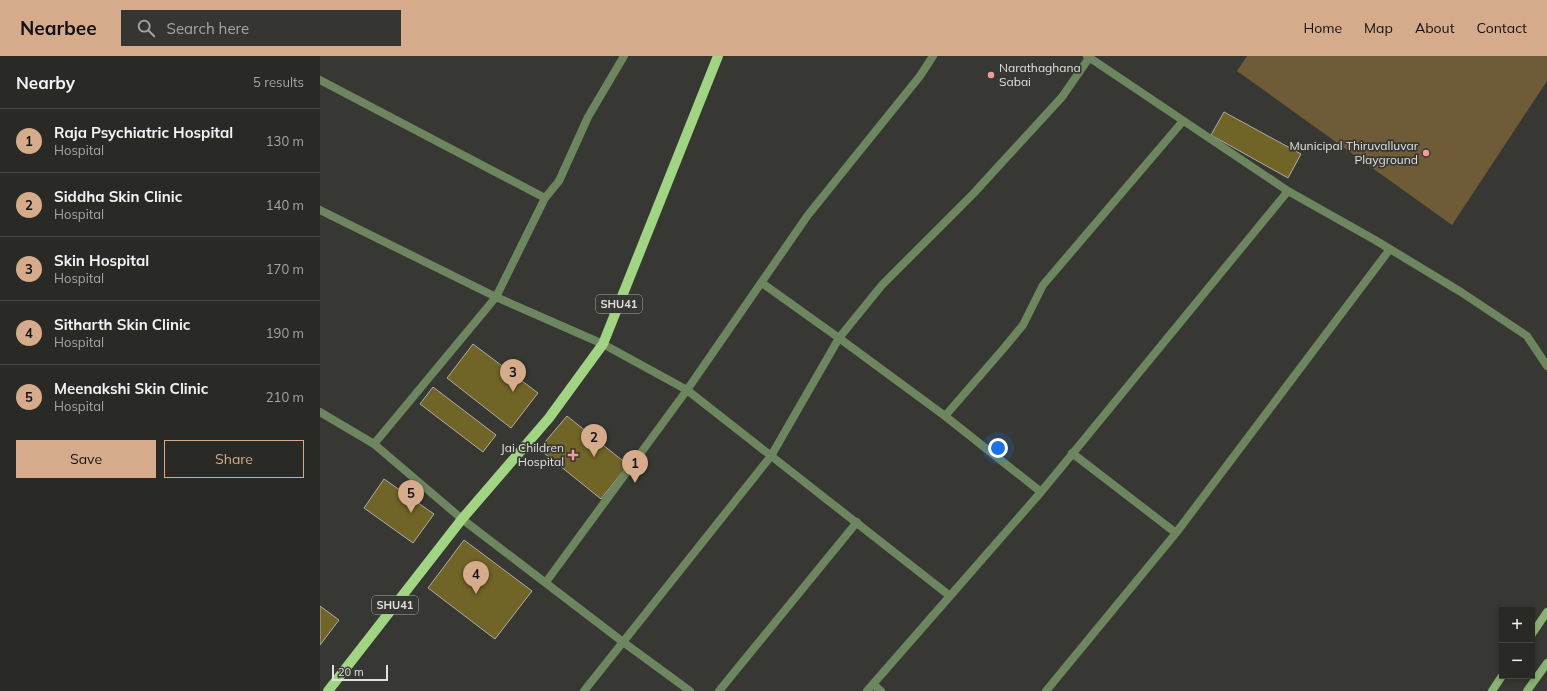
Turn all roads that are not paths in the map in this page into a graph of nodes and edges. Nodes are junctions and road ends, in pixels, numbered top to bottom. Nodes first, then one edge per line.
1 (624, 56) edge
2 (718, 56) edge
3 (933, 56) edge
4 (1088, 57) edge
5 (320, 80) edge
6 (1183, 121) junction
7 (1288, 191) junction
8 (545, 198) junction
9 (320, 210) edge
10 (1390, 249) junction
11 (762, 283) junction
12 (496, 297) junction
13 (839, 338) junction
14 (603, 344) junction
15 (1547, 366) edge
16 (687, 390) junction
17 (320, 412) edge
18 (945, 416) junction
19 (374, 444) junction
20 (1072, 453) junction
21 (771, 456) junction
22 (1041, 492) junction
23 (462, 519) junction
24 (857, 522) junction
25 (1176, 534) junction
26 (546, 582) junction
27 (950, 596) junction
28 (1547, 612) edge
29 (1535, 630) edge
30 (623, 642) junction
31 (1547, 663) edge
32 (1500, 679) edge
33 (873, 684) junction
34 (328, 691) edge
35 (584, 691) edge
36 (690, 691) edge
37 (719, 691) edge
38 (867, 691) edge
39 (881, 691) edge
40 (1046, 691) edge
41 (1492, 691) edge
42 (1527, 691) edge

1 - 8 street
2 - 14 main road, SHU41
3 - 11 street
4 - 6 street
4 - 13 street
5 - 8 street
6 - 7 street
6 - 18 street
7 - 10 street
7 - 20 street
8 - 12 street
9 - 12 street
10 - 15 street
10 - 25 street
11 - 13 street
11 - 16 street
12 - 14 street
12 - 19 street
13 - 18 street
13 - 21 street
14 - 16 street
14 - 23 main road, SHU41
16 - 21 street
16 - 26 street
17 - 19 street
18 - 22 street
19 - 23 street
20 - 22 street
20 - 25 street
21 - 24 street
21 - 30 street
22 - 27 street
23 - 26 street
23 - 34 main road, SHU41
24 - 27 street
24 - 37 street
25 - 40 street
26 - 30 street
27 - 33 street
28 - 29 main road
30 - 35 street
30 - 36 street
31 - 42 main road
32 - 41 main road
33 - 38 street
33 - 39 street

